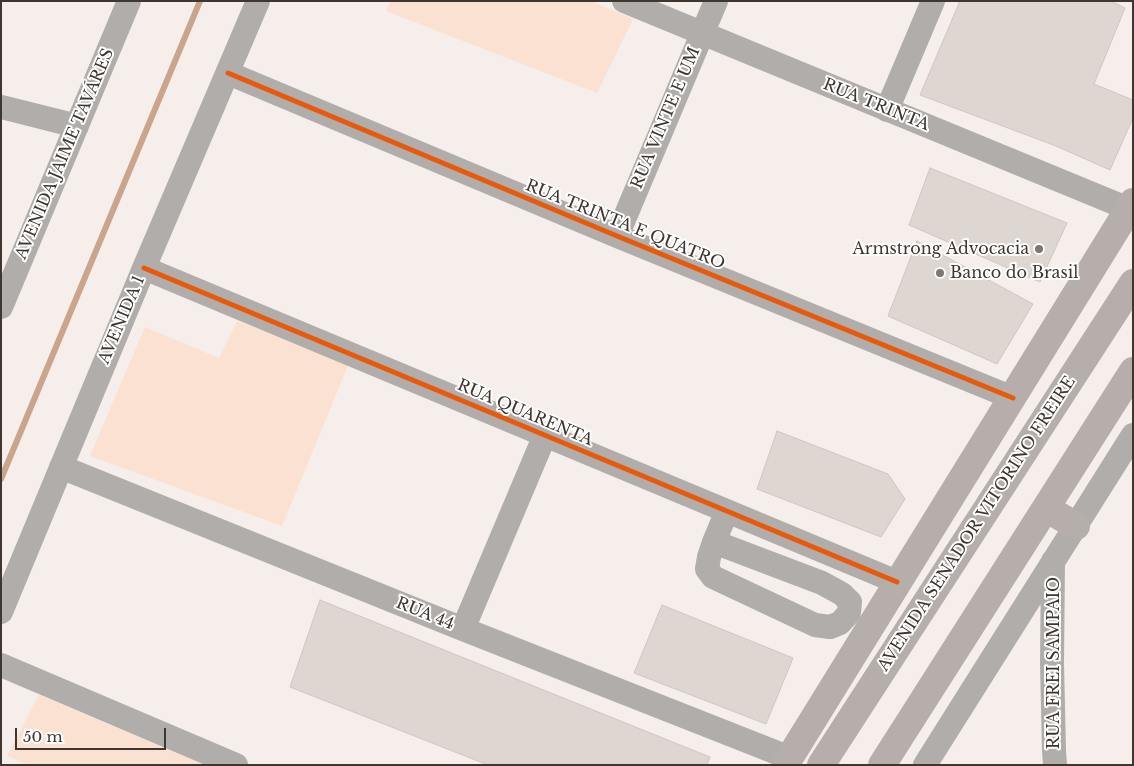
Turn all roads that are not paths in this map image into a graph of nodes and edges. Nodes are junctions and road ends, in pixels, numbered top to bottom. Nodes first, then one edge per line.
1 (129, 1) edge
2 (258, 1) edge
3 (624, 1) edge
4 (716, 1) edge
5 (933, 1) edge
6 (702, 33) junction
7 (228, 73) junction
8 (1, 107) edge
9 (887, 110) junction
10 (77, 126) junction
11 (1131, 206) edge
12 (617, 236) junction
13 (144, 268) junction
14 (8, 270) edge
15 (1133, 283) edge
16 (1, 307) edge
17 (1133, 370) edge
18 (1013, 398) junction
19 (1049, 414) junction
20 (545, 435) junction
21 (1133, 435) edge
22 (61, 467) junction
23 (1046, 508) junction
24 (728, 511) junction
25 (1076, 526) junction
26 (714, 542) junction
27 (1053, 561) junction
28 (898, 582) junction
29 (1, 612) edge
30 (463, 629) junction
31 (1, 665) edge
32 (787, 761) edge
33 (236, 765) edge
34 (822, 765) edge
35 (882, 765) edge
36 (925, 765) edge
37 (1055, 765) edge

1 - 10 street, AVENIDA JAIME TAVÁRES
2 - 7 street, AVENIDA 1
3 - 6 street, RUA TRINTA
4 - 6 street, RUA VINTE E UM
5 - 9 street
6 - 9 street, RUA TRINTA
6 - 12 street, RUA VINTE E UM
7 - 12 street, RUA TRINTA E QUATRO
7 - 13 street, AVENIDA 1
8 - 10 street
9 - 11 street, RUA TRINTA
10 - 14 street, AVENIDA JAIME TAVÁRES
11 - 18 main road, AVENIDA SENADOR VITORINO FREIRE
12 - 18 street, RUA TRINTA E QUATRO
13 - 20 street, RUA QUARENTA
13 - 22 street, AVENIDA 1
14 - 16 street, AVENIDA JAIME TAVÁRES
15 - 19 main road, AVENIDA SENADOR VITORINO FREIRE
17 - 23 main road
18 - 19 main road
18 - 28 main road, AVENIDA SENADOR VITORINO FREIRE
19 - 34 main road, AVENIDA SENADOR VITORINO FREIRE
20 - 24 street, RUA QUARENTA
20 - 30 street, RUA QUARENTA
21 - 25 street
22 - 29 street, AVENIDA 1
22 - 30 street, RUA 44
23 - 25 main road
23 - 35 main road
24 - 26 street
24 - 28 street, RUA QUARENTA
25 - 27 street
26 - 26 street
27 - 36 street
27 - 37 street, RUA FREI SAMPAIO
28 - 32 main road, AVENIDA SENADOR VITORINO FREIRE
30 - 32 street, RUA 44
31 - 33 street
32 - 34 main road

